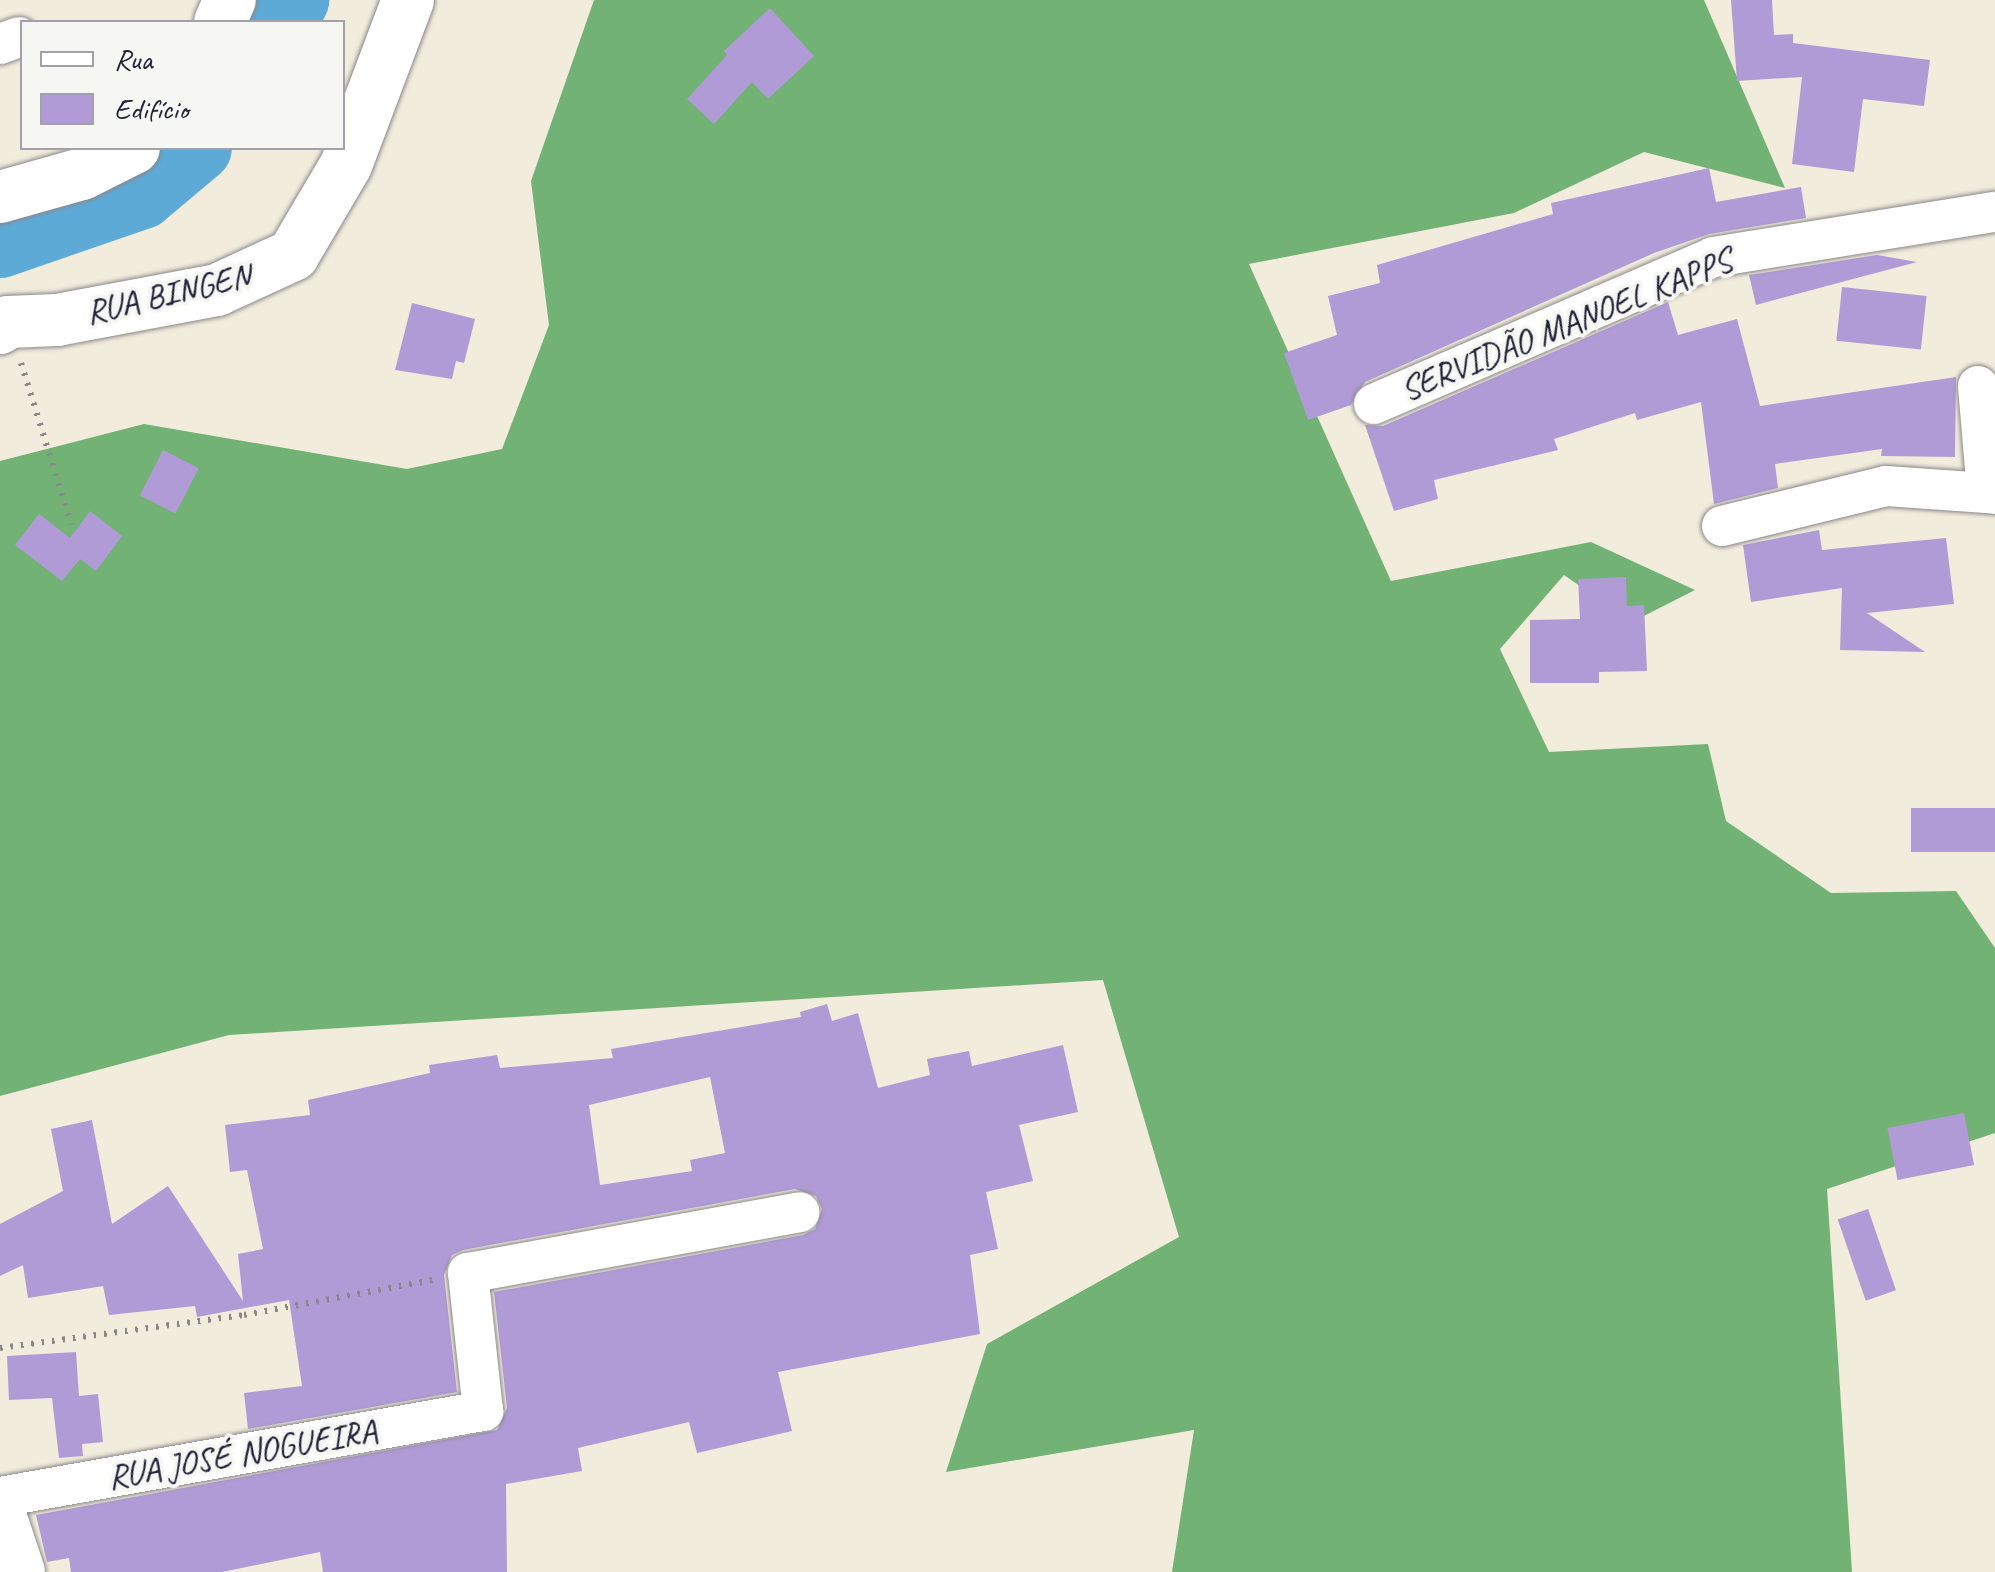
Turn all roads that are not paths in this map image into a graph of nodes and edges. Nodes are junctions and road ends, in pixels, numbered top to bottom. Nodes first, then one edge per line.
1 (408, 0) edge
2 (130, 150) edge
3 (0, 197) edge
4 (1995, 212) edge
5 (3, 311) edge
6 (1978, 386) dead end
7 (1374, 404) dead end
8 (1991, 493) edge
9 (1722, 526) dead end
10 (799, 1212) dead end
11 (0, 1498) edge
12 (0, 1515) edge
13 (19, 1572) edge

1 - 5 main road, RUA BINGEN
2 - 3 main road
4 - 7 street, SERVIDÃO MANOEL KAPPS
6 - 8 street
8 - 9 street
10 - 11 street, RUA JOSÉ NOGUEIRA
12 - 13 main road

